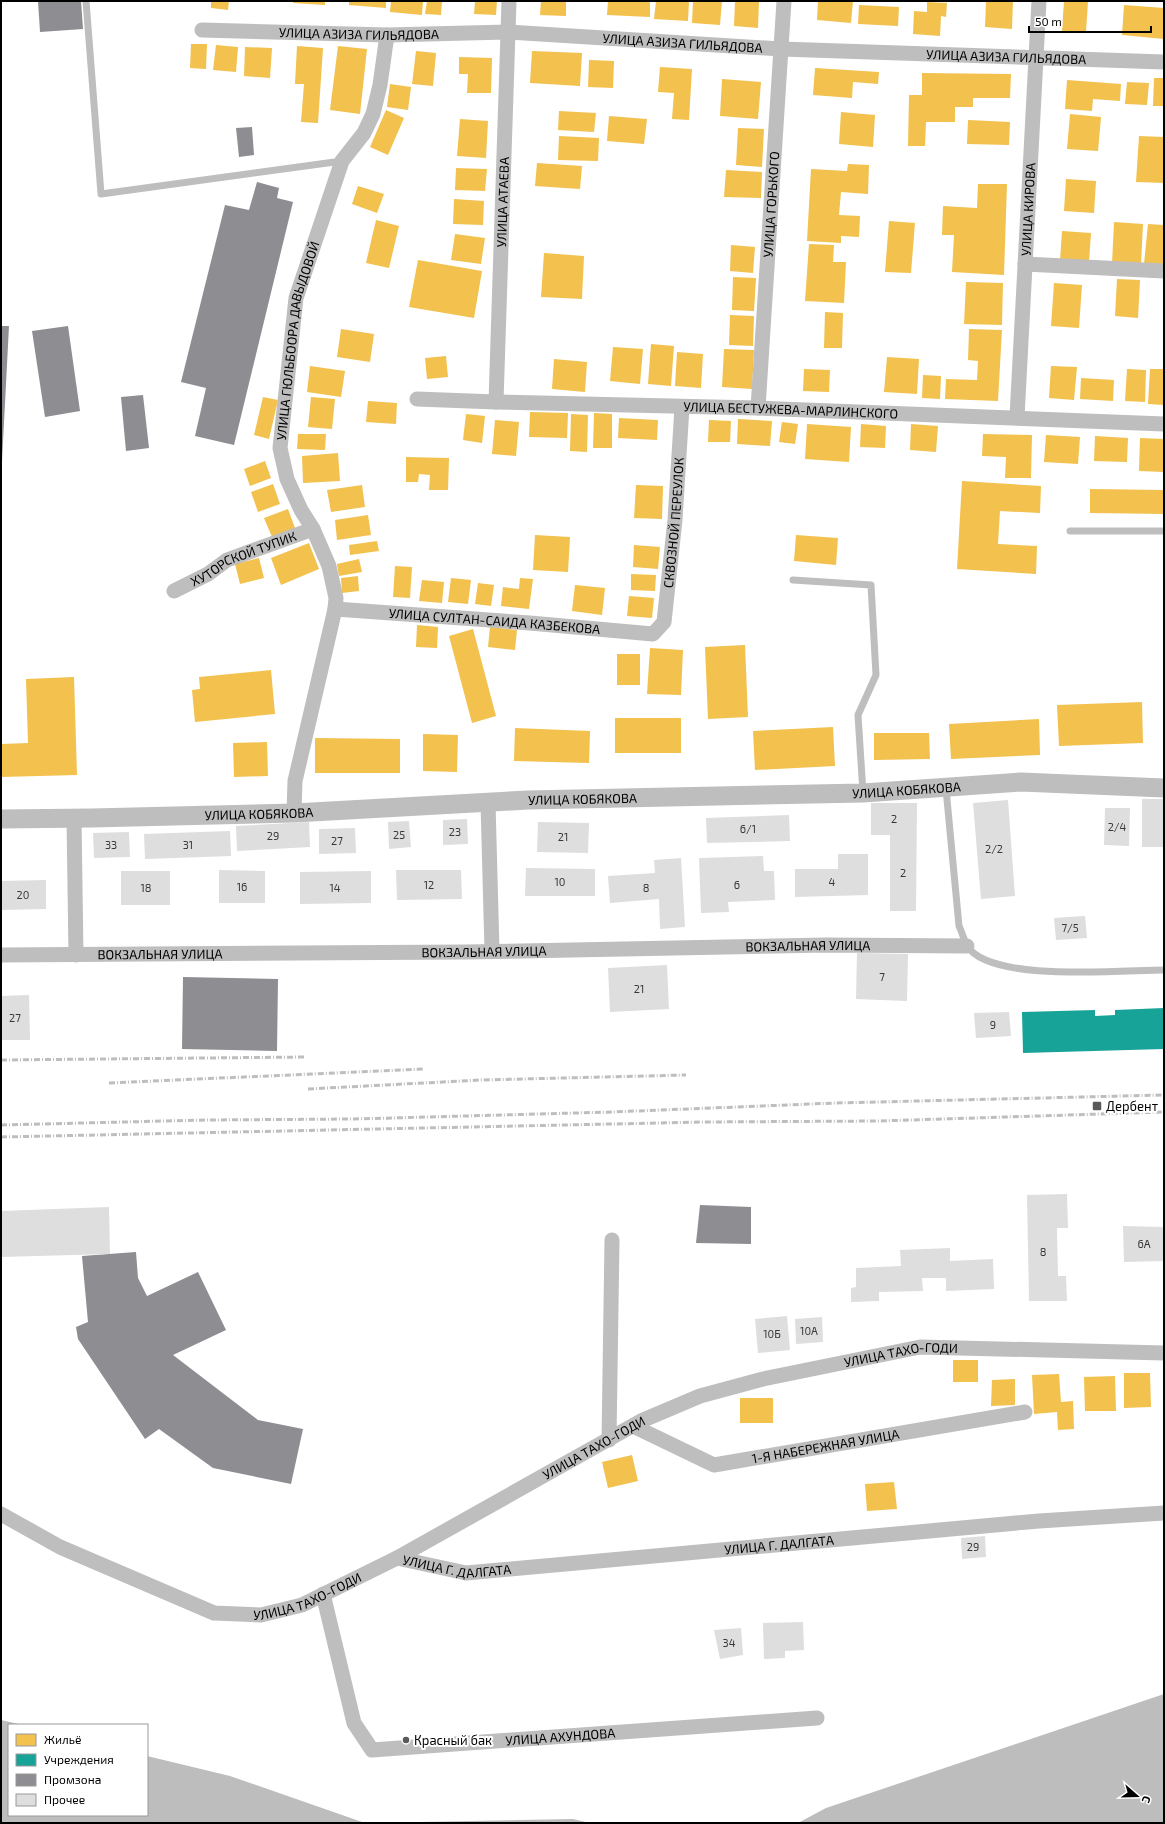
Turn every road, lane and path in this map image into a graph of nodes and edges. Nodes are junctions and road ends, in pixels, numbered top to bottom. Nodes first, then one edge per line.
1 (86, 1) edge
2 (509, 1) edge
3 (784, 1) edge
4 (1040, 1) edge
5 (202, 30) dead end
6 (508, 32) junction
7 (387, 35) junction
8 (780, 49) junction
9 (1037, 57) junction
10 (1164, 62) edge
11 (342, 161) junction
12 (1025, 264) junction
13 (1164, 271) edge
14 (417, 399) dead end
15 (496, 402) junction
16 (682, 407) junction
17 (758, 408) junction
18 (1017, 417) junction
19 (1164, 424) edge
20 (313, 529) junction
21 (1070, 531) dead end
22 (1164, 531) edge
23 (793, 580) dead end
24 (174, 591) dead end
25 (335, 609) junction
26 (653, 634) joint
27 (1164, 788) edge
28 (946, 789) junction
29 (863, 794) junction
30 (488, 803) junction
31 (294, 813) junction
32 (74, 818) junction
33 (1, 819) edge
34 (968, 946) junction
35 (492, 951) junction
36 (1, 955) edge
37 (76, 955) junction
38 (1164, 970) edge
39 (612, 1240) dead end
40 (1164, 1353) edge
41 (1025, 1412) dead end
42 (633, 1426) junction
43 (609, 1440) junction
44 (1164, 1513) edge
45 (1, 1514) edge
46 (397, 1558) junction
47 (324, 1594) junction
48 (817, 1718) dead end

1 - 11 lane
2 - 6 street, УЛИЦА АТАЕВА
3 - 8 street, УЛИЦА ГОРЬКОГО
4 - 9 street, УЛИЦА КИРОВА
5 - 7 street, УЛИЦА АЗИЗА ГИЛЬЯДОВА
6 - 7 street, УЛИЦА АЗИЗА ГИЛЬЯДОВА
6 - 8 street, УЛИЦА АЗИЗА ГИЛЬЯДОВА
6 - 15 street, УЛИЦА АТАЕВА
7 - 11 street, УЛИЦА ГЮЛЬБООРА ДАВЫДОВОЙ
8 - 9 street, УЛИЦА АЗИЗА ГИЛЬЯДОВА
8 - 17 street, УЛИЦА ГОРЬКОГО
9 - 10 street, УЛИЦА АЗИЗА ГИЛЬЯДОВА
9 - 12 street, УЛИЦА КИРОВА
11 - 20 street, УЛИЦА ГЮЛЬБООРА ДАВЫДОВОЙ
12 - 13 street
12 - 18 street, УЛИЦА КИРОВА
14 - 15 street, УЛИЦА БЕСТУЖЕВА-МАРЛИНСКОГО
15 - 16 street, УЛИЦА БЕСТУЖЕВА-МАРЛИНСКОГО
16 - 17 street, УЛИЦА БЕСТУЖЕВА-МАРЛИНСКОГО
16 - 26 street, СКВОЗНОЙ ПЕРЕУЛОК
17 - 18 street, УЛИЦА БЕСТУЖЕВА-МАРЛИНСКОГО
18 - 19 street, УЛИЦА БЕСТУЖЕВА-МАРЛИНСКОГО
20 - 24 street, ХУТОРСКОЙ ТУПИК
20 - 25 street, УЛИЦА ГЮЛЬБООРА ДАВЫДОВОЙ
21 - 22 lane
23 - 29 lane
25 - 26 street, УЛИЦА СУЛТАН-САИДА КАЗБЕКОВА
25 - 31 street, УЛИЦА ГЮЛЬБООРА ДАВЫДОВОЙ
27 - 28 street, УЛИЦА КОБЯКОВА
28 - 29 street, УЛИЦА КОБЯКОВА
28 - 34 lane
29 - 30 street, УЛИЦА КОБЯКОВА
30 - 31 street, УЛИЦА КОБЯКОВА
30 - 35 street
31 - 32 street, УЛИЦА КОБЯКОВА
32 - 33 street, УЛИЦА КОБЯКОВА
32 - 37 street
34 - 35 street, ВОКЗАЛЬНАЯ УЛИЦА
34 - 38 lane
35 - 37 street, ВОКЗАЛЬНАЯ УЛИЦА
36 - 37 street, ВОКЗАЛЬНАЯ УЛИЦА
39 - 43 street
40 - 42 street, УЛИЦА ТАХО-ГОДИ
41 - 42 street, 1-Я НАБЕРЕЖНАЯ УЛИЦА
42 - 43 street, УЛИЦА ТАХО-ГОДИ
43 - 46 street, УЛИЦА ТАХО-ГОДИ
44 - 46 street, УЛИЦА Г. ДАЛГАТА
45 - 47 street, УЛИЦА ТАХО-ГОДИ
46 - 47 street, УЛИЦА ТАХО-ГОДИ
47 - 48 street, УЛИЦА АХУНДОВА

